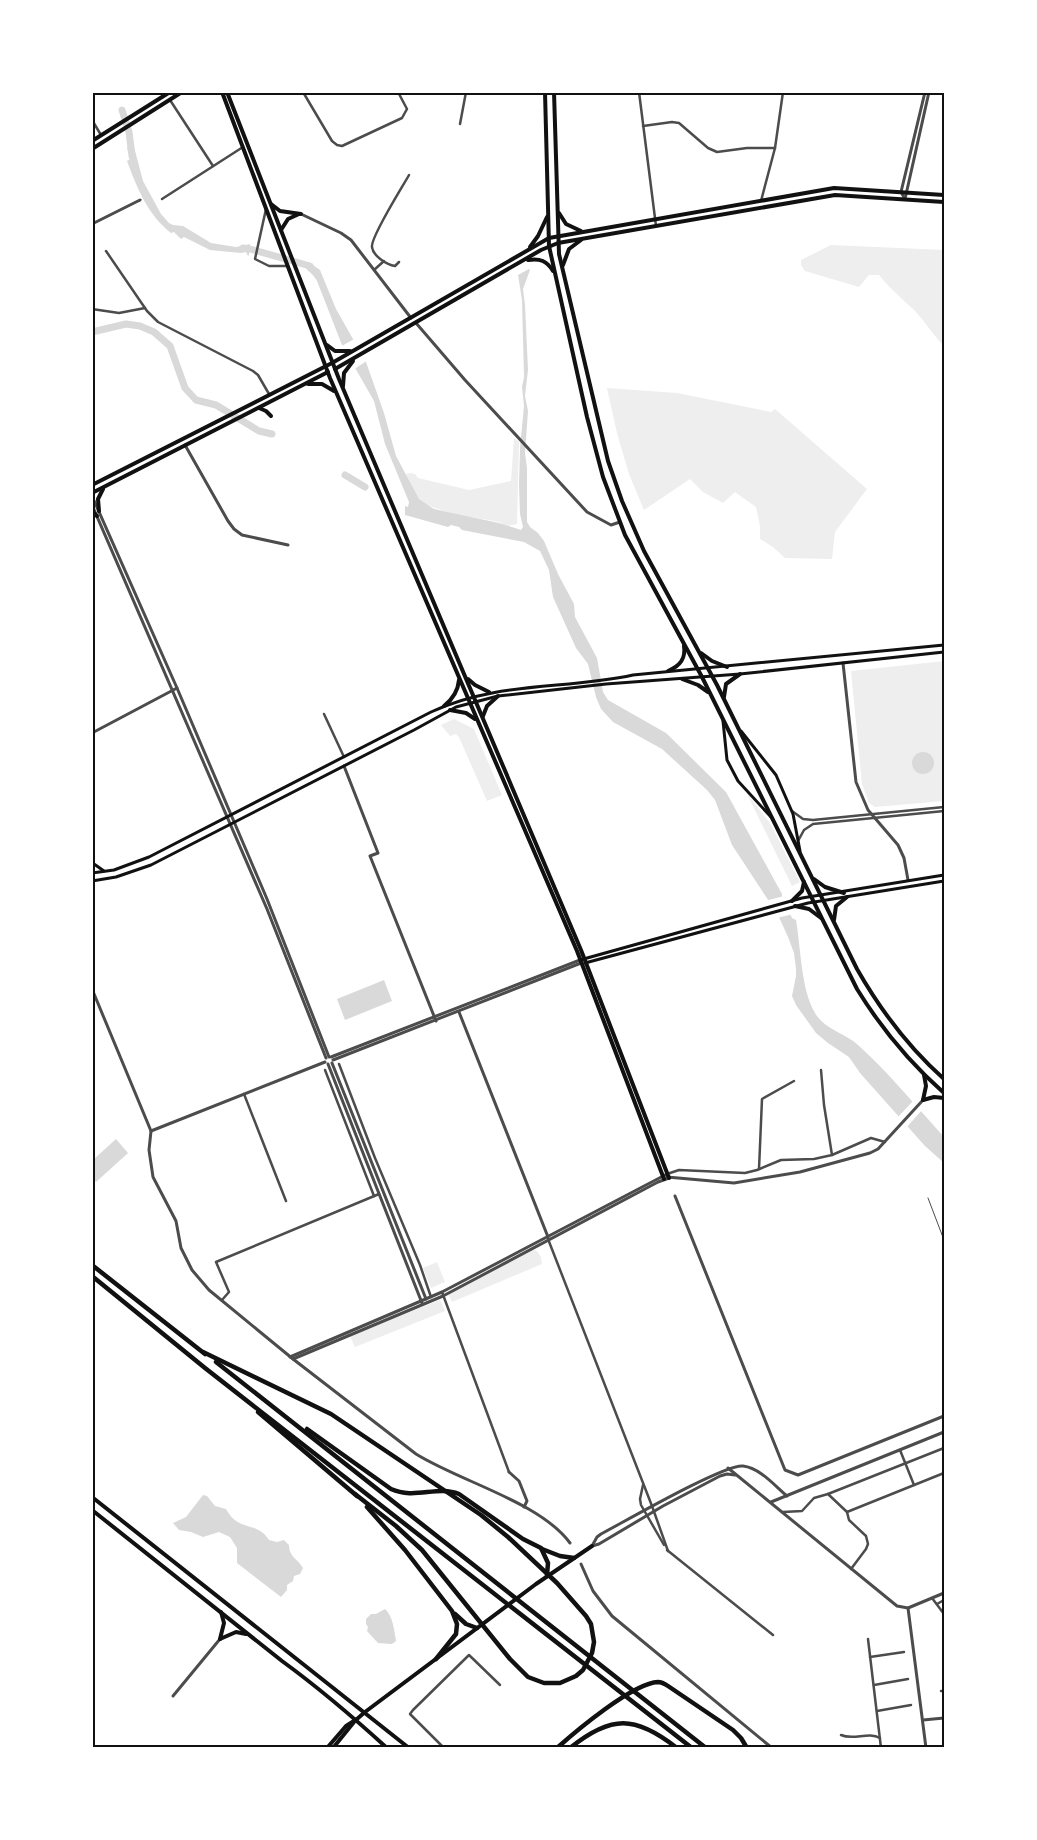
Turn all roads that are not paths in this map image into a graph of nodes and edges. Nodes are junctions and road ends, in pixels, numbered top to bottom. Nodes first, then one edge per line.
1 (170, 92) edge
2 (182, 92) edge
3 (222, 92) edge
4 (227, 92) edge
5 (303, 92) edge
6 (398, 92) edge
7 (466, 92) edge
8 (545, 92) edge
9 (554, 92) edge
10 (639, 92) edge
11 (783, 92) edge
12 (925, 92) edge
13 (930, 92) edge
14 (170, 100) junction
15 (92, 120) edge
16 (460, 124) dead end
17 (643, 126) junction
18 (101, 135) junction
19 (92, 141) edge
20 (243, 147) junction
21 (775, 148) junction
22 (92, 149) edge
23 (213, 166) junction
24 (409, 175) dead end
25 (904, 192) junction
26 (944, 195) edge
27 (162, 199) dead end
28 (905, 199) junction
29 (140, 200) dead end
30 (761, 201) junction
31 (270, 202) junction
32 (944, 202) edge
33 (266, 209) junction
34 (557, 209) junction
35 (301, 214) junction
36 (548, 214) junction
37 (655, 220) junction
38 (92, 224) edge
39 (656, 226) junction
40 (281, 232) junction
41 (583, 232) junction
42 (558, 236) junction
43 (549, 238) junction
44 (584, 238) junction
45 (558, 243) junction
46 (549, 246) junction
47 (529, 249) junction
48 (106, 251) dead end
49 (531, 258) junction
50 (384, 261) junction
51 (399, 262) dead end
52 (288, 266) junction
53 (563, 268) junction
54 (374, 270) junction
55 (555, 276) junction
56 (145, 308) junction
57 (92, 309) edge
58 (412, 318) junction
59 (416, 323) junction
60 (324, 341) junction
61 (344, 354) junction
62 (332, 363) junction
63 (349, 363) junction
64 (326, 366) junction
65 (335, 369) junction
66 (328, 372) junction
67 (301, 386) junction
68 (344, 391) junction
69 (269, 394) junction
70 (337, 395) junction
71 (257, 408) junction
72 (271, 416) dead end
73 (185, 445) junction
74 (92, 485) edge
75 (105, 487) junction
76 (92, 495) edge
77 (92, 505) edge
78 (92, 511) edge
79 (98, 513) junction
80 (620, 522) junction
81 (288, 545) dead end
82 (683, 642) junction
83 (944, 645) edge
84 (698, 650) junction
85 (944, 652) edge
86 (843, 663) junction
87 (727, 667) junction
88 (708, 668) junction
89 (698, 669) junction
90 (668, 671) junction
91 (740, 674) junction
92 (466, 676) junction
93 (712, 676) junction
94 (459, 677) junction
95 (702, 677) junction
96 (682, 679) junction
97 (606, 682) junction
98 (583, 684) junction
99 (177, 688) junction
100 (173, 690) junction
101 (489, 692) junction
102 (498, 696) junction
103 (712, 697) junction
104 (475, 698) junction
105 (724, 699) junction
106 (469, 700) junction
107 (444, 706) junction
108 (450, 710) junction
109 (324, 714) dead end
110 (483, 716) junction
111 (722, 718) junction
112 (477, 720) junction
113 (738, 727) junction
114 (92, 733) edge
115 (344, 757) junction
116 (344, 766) junction
117 (944, 807) edge
118 (792, 810) junction
119 (944, 811) edge
120 (870, 813) junction
121 (229, 816) junction
122 (874, 818) junction
123 (774, 822) junction
124 (232, 823) junction
125 (798, 841) junction
126 (800, 853) junction
127 (92, 859) edge
128 (94, 864) junction
129 (105, 871) junction
130 (92, 872) edge
131 (944, 875) edge
132 (813, 878) junction
133 (804, 880) junction
134 (908, 880) junction
135 (92, 881) edge
136 (944, 881) edge
137 (822, 895) junction
138 (845, 895) junction
139 (812, 896) junction
140 (824, 900) junction
141 (792, 901) junction
142 (814, 902) junction
143 (794, 906) junction
144 (822, 919) junction
145 (835, 922) junction
146 (583, 961) junction
147 (92, 989) edge
148 (459, 1010) junction
149 (436, 1019) junction
150 (329, 1060) junction
151 (339, 1064) dead end
152 (821, 1070) dead end
153 (923, 1073) junction
154 (944, 1079) edge
155 (794, 1081) dead end
156 (944, 1093) edge
157 (244, 1094) junction
158 (944, 1098) edge
159 (923, 1100) junction
160 (151, 1131) junction
161 (885, 1142) junction
162 (832, 1155) junction
163 (759, 1169) junction
164 (666, 1176) junction
165 (379, 1194) junction
166 (374, 1196) junction
167 (675, 1196) dead end
168 (928, 1198) dead end
169 (286, 1201) dead end
170 (548, 1238) junction
171 (944, 1240) edge
172 (92, 1265) edge
173 (92, 1276) edge
174 (442, 1294) junction
175 (432, 1297) junction
176 (222, 1300) junction
177 (427, 1301) junction
178 (422, 1303) junction
179 (203, 1352) junction
180 (291, 1358) junction
181 (205, 1368) junction
182 (260, 1395) junction
183 (944, 1416) edge
184 (944, 1432) edge
185 (944, 1448) edge
186 (900, 1450) junction
187 (905, 1464) junction
188 (728, 1468) junction
189 (509, 1472) joint
190 (944, 1473) edge
191 (740, 1478) junction
192 (644, 1485) junction
193 (914, 1486) junction
194 (355, 1494) junction
195 (828, 1494) junction
196 (787, 1496) junction
197 (92, 1497) edge
198 (771, 1502) junction
199 (652, 1506) junction
200 (524, 1507) junction
201 (92, 1510) edge
202 (644, 1510) junction
203 (654, 1511) junction
204 (783, 1512) junction
205 (847, 1512) junction
206 (647, 1516) junction
207 (128, 1526) junction
208 (122, 1533) junction
209 (570, 1543) dead end
210 (592, 1546) junction
211 (541, 1548) junction
212 (668, 1551) junction
213 (574, 1558) junction
214 (581, 1564) dead end
215 (851, 1569) junction
216 (546, 1576) junction
217 (944, 1593) edge
218 (932, 1598) junction
219 (944, 1600) edge
220 (937, 1604) junction
221 (908, 1608) junction
222 (452, 1611) junction
223 (221, 1612) junction
224 (944, 1614) edge
225 (476, 1628) junction
226 (248, 1634) junction
227 (773, 1635) dead end
228 (220, 1639) junction
229 (868, 1639) dead end
230 (904, 1652) dead end
231 (870, 1657) junction
232 (436, 1659) junction
233 (908, 1680) dead end
234 (500, 1685) dead end
235 (874, 1685) junction
236 (173, 1696) dead end
237 (911, 1705) dead end
238 (877, 1711) junction
239 (365, 1712) junction
240 (944, 1718) edge
241 (355, 1720) junction
242 (923, 1720) junction
243 (841, 1735) dead end
244 (880, 1738) junction
245 (327, 1748) edge
246 (334, 1748) edge
247 (387, 1748) edge
248 (409, 1748) edge
249 (444, 1748) edge
250 (558, 1748) edge
251 (570, 1748) edge
252 (677, 1748) edge
253 (692, 1748) edge
254 (706, 1748) edge
255 (746, 1748) edge
256 (772, 1748) edge
257 (881, 1748) edge
258 (926, 1748) edge

1 - 18 main road
2 - 14 main road
3 - 20 main road
4 - 31 main road
5 - 6 street
7 - 16 street
8 - 36 main road
9 - 34 main road
10 - 17 street
11 - 21 street
12 - 25 street
13 - 25 street
14 - 22 main road
14 - 23 street
15 - 18 street
17 - 21 street
17 - 37 street
18 - 19 main road
20 - 23 street
20 - 33 main road
21 - 30 street
23 - 27 street
24 - 50 street
25 - 26 main road
25 - 28 street
25 - 30 main road
28 - 32 main road
28 - 39 main road
29 - 38 street
30 - 37 main road
31 - 35 main road
31 - 40 main road
33 - 52 main road
33 - 52 street
34 - 41 main road
34 - 42 main road
35 - 40 main road
35 - 54 street
36 - 43 main road
36 - 47 main road
37 - 39 street
37 - 41 main road
39 - 44 main road
40 - 60 main road
41 - 42 main road
42 - 43 main road
42 - 45 main road
43 - 46 main road
43 - 47 main road
44 - 45 main road
44 - 53 main road
45 - 46 main road
45 - 53 main road
46 - 49 main road
46 - 55 main road
47 - 58 main road
48 - 56 street
49 - 55 main road
49 - 59 main road
50 - 51 street
50 - 54 street
52 - 64 main road
53 - 84 main road
54 - 58 street
55 - 80 main road
56 - 57 street
56 - 69 street
58 - 61 main road
59 - 63 main road
59 - 80 street
60 - 61 main road
60 - 62 main road
61 - 62 main road
62 - 64 main road
62 - 65 main road
63 - 65 main road
63 - 68 main road
64 - 66 main road
64 - 69 main road
65 - 66 main road
65 - 68 main road
66 - 67 main road
66 - 70 main road
67 - 70 main road
67 - 71 main road
68 - 92 main road
69 - 74 main road
70 - 94 main road
71 - 72 main road
71 - 73 main road
73 - 75 main road
73 - 81 street
75 - 76 main road
75 - 79 main road
76 - 79 street
77 - 79 street
78 - 79 main road
79 - 99 street
79 - 100 street
80 - 82 main road
82 - 89 main road
82 - 90 main road
83 - 87 main road
84 - 87 main road
84 - 88 main road
85 - 86 main road
86 - 91 main road
86 - 120 street
87 - 88 main road
88 - 89 main road
88 - 93 main road
89 - 90 main road
89 - 95 main road
90 - 97 main road
91 - 93 main road
91 - 105 main road
92 - 101 main road
92 - 104 main road
93 - 95 main road
93 - 105 main road
94 - 106 main road
94 - 107 main road
95 - 96 main road
95 - 103 main road
96 - 97 main road
96 - 103 main road
97 - 98 main road
98 - 101 main road
98 - 102 main road
99 - 100 street
99 - 121 street
100 - 114 street
100 - 121 street
101 - 104 main road
102 - 104 main road
102 - 110 main road
103 - 111 main road
104 - 106 main road
104 - 110 main road
105 - 113 main road
106 - 107 main road
106 - 108 main road
106 - 112 main road
107 - 115 main road
108 - 112 main road
108 - 116 main road
109 - 115 street
110 - 146 main road
111 - 123 main road
111 - 123 main road
112 - 146 main road
113 - 118 main road
113 - 126 main road
115 - 121 main road
116 - 124 main road
116 - 149 street
117 - 120 street
118 - 120 street
118 - 125 main road
119 - 122 street
120 - 122 street
121 - 124 street
121 - 129 main road
122 - 125 street
122 - 134 street
123 - 133 main road
124 - 135 main road
124 - 150 street
125 - 126 main road
126 - 132 main road
127 - 128 street
128 - 129 main road
128 - 130 main road
129 - 130 main road
131 - 134 main road
132 - 137 main road
132 - 138 main road
133 - 139 main road
133 - 141 main road
134 - 138 main road
136 - 138 main road
137 - 138 main road
137 - 139 main road
137 - 140 main road
138 - 140 main road
138 - 145 main road
139 - 141 main road
139 - 142 main road
140 - 142 main road
140 - 145 main road
141 - 146 main road
142 - 143 main road
142 - 144 main road
143 - 144 main road
143 - 146 main road
144 - 153 main road
145 - 154 main road
146 - 148 street
146 - 164 main road
147 - 160 street
148 - 149 street
148 - 170 street
149 - 150 street
150 - 157 street
150 - 165 street
150 - 177 street
151 - 175 street
152 - 162 street
153 - 156 main road
153 - 159 main road
155 - 163 street
157 - 160 street
157 - 169 street
158 - 159 main road
159 - 161 street
160 - 176 street
161 - 162 street
161 - 164 street
162 - 163 street
163 - 164 street
164 - 170 street
165 - 166 street
165 - 178 street
166 - 166 street
166 - 176 street
167 - 183 street
168 - 171 lane
170 - 174 street
170 - 192 street
172 - 179 highway
173 - 181 highway
174 - 175 street
174 - 177 street
174 - 189 street
175 - 177 street
176 - 180 street
177 - 178 street
178 - 180 street
179 - 182 highway
179 - 194 highway
180 - 200 street
181 - 194 highway
181 - 253 highway
182 - 211 highway
182 - 254 highway
184 - 186 street
185 - 187 street
186 - 187 street
186 - 196 street
187 - 193 street
187 - 195 street
188 - 191 street
188 - 196 street
188 - 199 street
189 - 200 street
190 - 193 street
191 - 198 street
191 - 203 street
192 - 199 street
192 - 202 street
193 - 205 street
194 - 222 highway
195 - 204 street
195 - 205 street
196 - 198 street
197 - 207 main road
198 - 204 street
199 - 202 street
199 - 203 street
200 - 209 street
201 - 208 main road
202 - 206 street
202 - 210 street
203 - 206 street
203 - 212 street
204 - 215 street
205 - 215 street
206 - 210 street
206 - 212 street
207 - 208 main road
207 - 239 main road
208 - 223 main road
210 - 213 main road
211 - 213 highway
211 - 216 highway
212 - 227 street
213 - 216 main road
214 - 256 street
215 - 221 street
216 - 225 main road
217 - 218 street
218 - 220 street
218 - 221 street
219 - 220 street
220 - 224 street
221 - 242 street
222 - 225 highway
222 - 232 highway
223 - 226 main road
223 - 228 main road
225 - 232 main road
226 - 228 main road
226 - 241 main road
228 - 236 street
229 - 231 street
230 - 231 street
231 - 235 street
232 - 239 main road
233 - 235 street
234 - 249 street
235 - 238 street
237 - 238 street
238 - 244 street
239 - 241 main road
239 - 248 main road
240 - 242 street
241 - 245 main road
241 - 246 main road
241 - 247 main road
242 - 258 street
243 - 244 street
244 - 257 street
250 - 255 highway
251 - 252 highway

